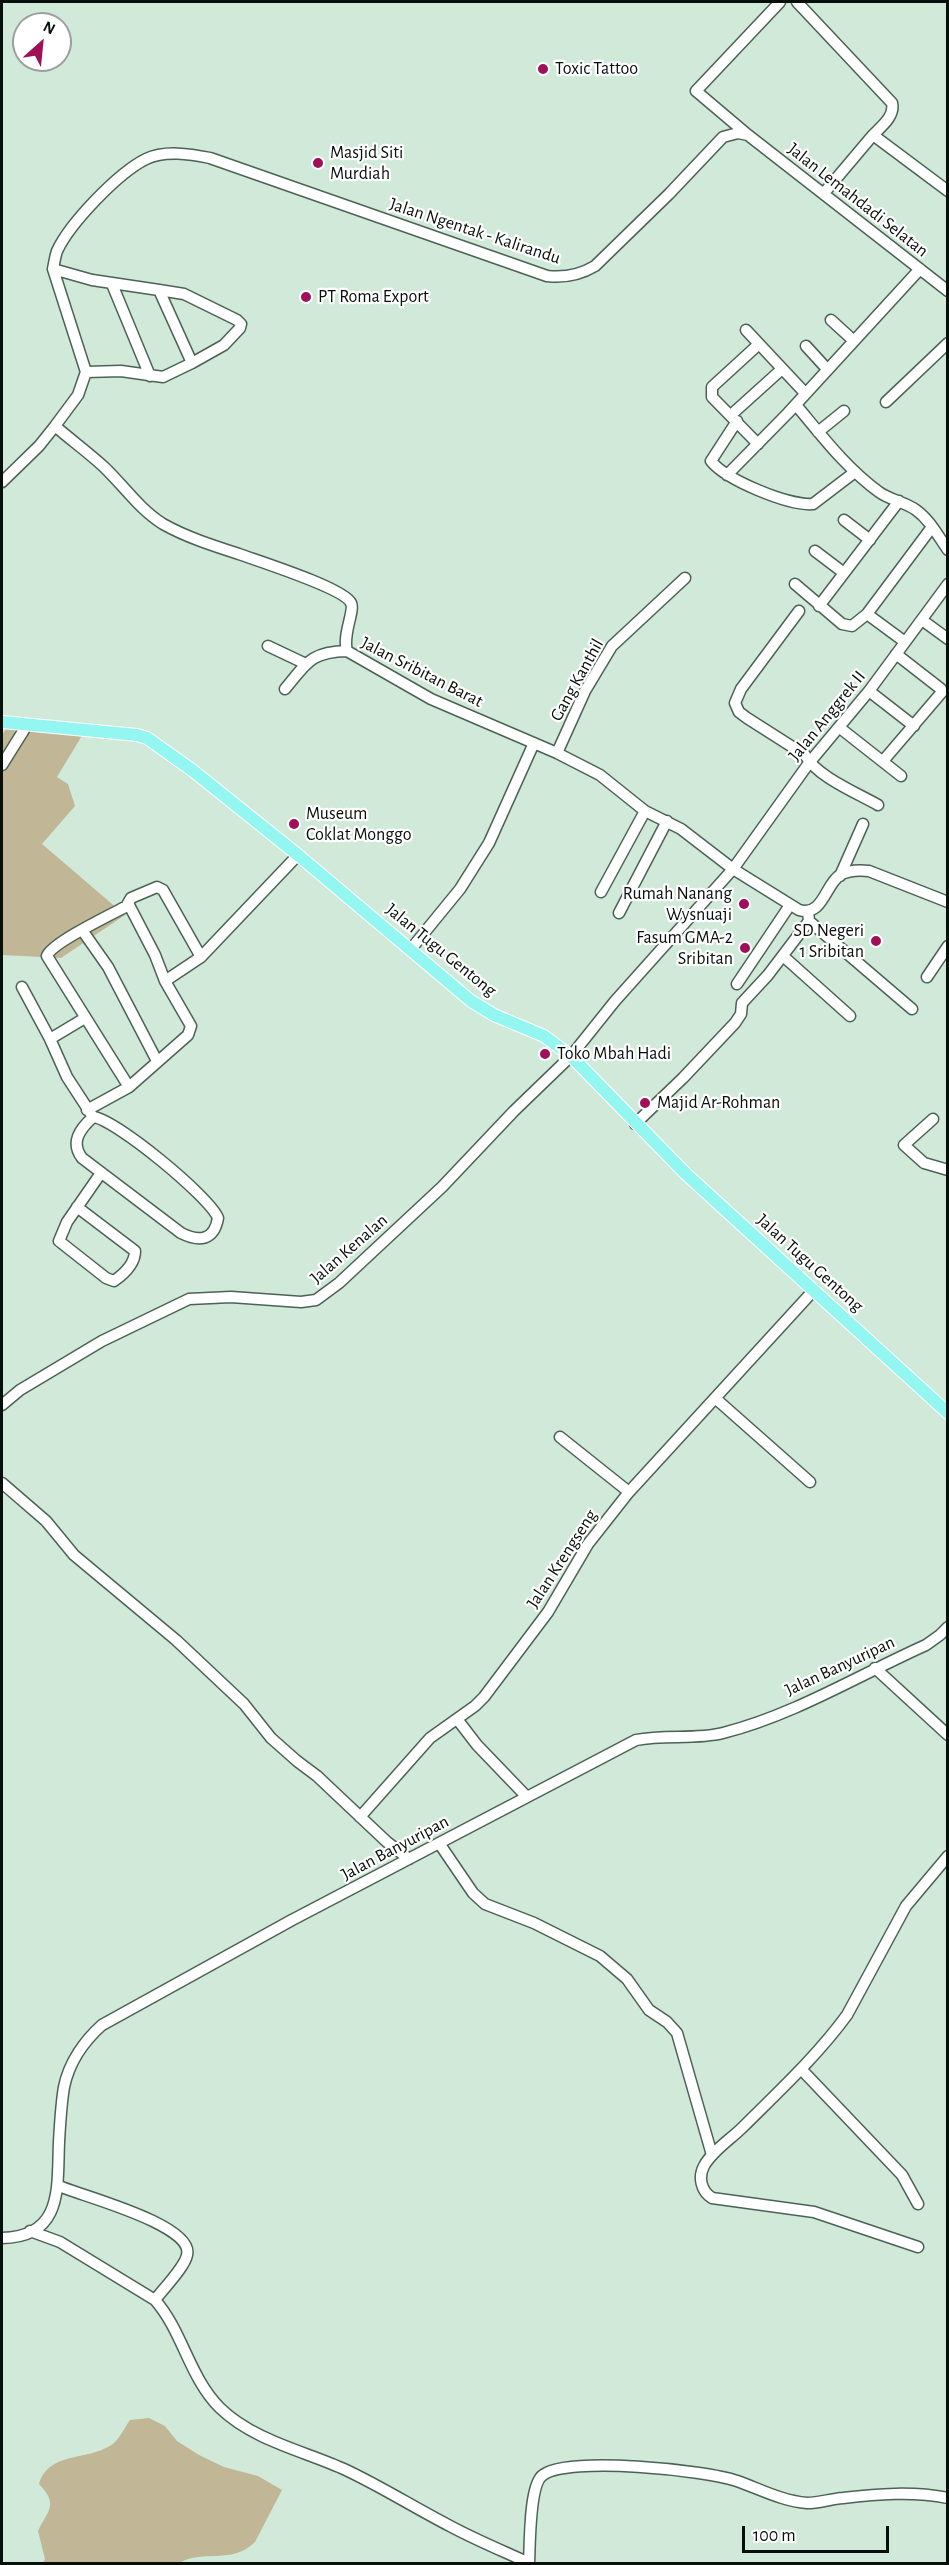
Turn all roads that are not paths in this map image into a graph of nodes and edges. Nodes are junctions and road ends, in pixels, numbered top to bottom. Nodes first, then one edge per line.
1 (780, 2) edge
2 (797, 2) edge
3 (748, 135) junction
4 (873, 135) junction
5 (948, 191) edge
6 (824, 194) junction
7 (53, 269) junction
8 (920, 269) junction
9 (112, 284) junction
10 (159, 290) junction
11 (948, 291) edge
12 (831, 320) dead end
13 (746, 330) dead end
14 (854, 341) junction
15 (948, 343) edge
16 (759, 344) junction
17 (806, 346) dead end
18 (192, 363) junction
19 (782, 369) junction
20 (827, 369) junction
21 (86, 372) junction
22 (150, 376) junction
23 (805, 393) junction
24 (886, 402) dead end
25 (796, 405) junction
26 (844, 411) dead end
27 (734, 418) junction
28 (55, 426) junction
29 (818, 432) junction
30 (758, 444) junction
31 (855, 472) junction
32 (727, 475) junction
33 (2, 482) edge
34 (899, 501) junction
35 (844, 520) dead end
36 (932, 527) junction
37 (870, 540) junction
38 (948, 550) edge
39 (815, 551) dead end
40 (844, 573) junction
41 (684, 578) dead end
42 (795, 584) dead end
43 (948, 584) edge
44 (819, 606) junction
45 (799, 611) dead end
46 (867, 614) junction
47 (922, 620) junction
48 (948, 639) edge
49 (905, 642) junction
50 (268, 646) dead end
51 (347, 651) junction
52 (896, 654) junction
53 (306, 664) junction
54 (285, 689) dead end
55 (869, 691) junction
56 (2, 722) edge
57 (27, 725) junction
58 (914, 726) junction
59 (840, 728) junction
60 (534, 743) junction
61 (557, 753) junction
62 (883, 761) junction
63 (809, 763) junction
64 (2, 765) edge
65 (901, 776) dead end
66 (878, 805) dead end
67 (645, 811) junction
68 (667, 821) junction
69 (863, 824) dead end
70 (298, 855) junction
71 (734, 869) junction
72 (840, 876) junction
73 (602, 892) dead end
74 (948, 902) edge
75 (129, 905) junction
76 (790, 905) junction
77 (619, 913) dead end
78 (808, 916) junction
79 (82, 930) junction
80 (948, 946) edge
81 (411, 949) junction
82 (783, 956) junction
83 (201, 957) junction
84 (752, 963) junction
85 (768, 975) junction
86 (927, 977) dead end
87 (165, 981) junction
88 (737, 984) dead end
89 (22, 987) dead end
90 (912, 1009) dead end
91 (850, 1016) dead end
92 (85, 1018) junction
93 (50, 1039) junction
94 (571, 1056) junction
95 (157, 1061) junction
96 (129, 1087) junction
97 (90, 1114) junction
98 (933, 1119) dead end
99 (635, 1124) junction
100 (948, 1170) edge
101 (100, 1173) junction
102 (77, 1208) junction
103 (814, 1290) junction
104 (715, 1398) junction
105 (2, 1405) edge
106 (948, 1413) edge
107 (560, 1437) dead end
108 (810, 1482) dead end
109 (2, 1483) edge
110 (629, 1492) junction
111 (948, 1628) edge
112 (875, 1668) junction
113 (457, 1719) junction
114 (948, 1735) edge
115 (526, 1796) junction
116 (360, 1817) junction
117 (439, 1844) junction
118 (948, 1856) edge
119 (409, 1859) junction
120 (801, 2069) junction
121 (712, 2155) junction
122 (59, 2186) junction
123 (918, 2204) dead end
124 (30, 2231) junction
125 (2, 2238) edge
126 (918, 2247) dead end
127 (154, 2300) junction
128 (948, 2498) edge
129 (529, 2563) edge

1 - 3 street, Jalan Lemahdadi Selatan
2 - 4 street
3 - 6 street, Jalan Lemahdadi Selatan
3 - 7 street, Jalan Ngentak - Kalirandu
4 - 5 street
4 - 6 street
6 - 8 street, Jalan Lemahdadi Selatan
7 - 9 street
7 - 21 street
8 - 11 street, Jalan Lemahdadi Selatan
8 - 14 street
9 - 10 street
9 - 22 street
10 - 18 street
10 - 18 street
12 - 14 street
13 - 16 street
14 - 20 street
15 - 24 street
16 - 19 street
16 - 27 street
17 - 20 street
18 - 22 street
19 - 23 street
19 - 27 street
20 - 23 street
21 - 22 street
21 - 28 street
23 - 25 street
25 - 29 street
25 - 30 street
26 - 29 street
27 - 30 street
27 - 32 street
28 - 33 street
28 - 51 street, Jalan Sribitan Barat
29 - 31 street
30 - 32 street
31 - 32 street
31 - 34 street
34 - 36 street
34 - 37 street
35 - 37 street
36 - 38 street
36 - 46 street
37 - 40 street
39 - 40 street
40 - 44 street
41 - 61 street, Gang Kanthil
42 - 44 street
43 - 47 street, Jalan Anggrek II
44 - 46 street
45 - 63 street
46 - 49 street
47 - 48 street
47 - 49 street, Jalan Anggrek II
49 - 52 street, Jalan Anggrek II
50 - 53 street
51 - 53 street
51 - 60 street, Jalan Sribitan Barat
52 - 55 street, Jalan Anggrek II
52 - 58 street
53 - 54 street
55 - 58 street
55 - 59 street, Jalan Anggrek II
56 - 57 main road, Jalan Tugu Gentong
57 - 64 street
57 - 70 main road, Jalan Tugu Gentong
58 - 62 street
59 - 62 street
59 - 63 street, Jalan Anggrek II
60 - 61 street, Jalan Sribitan Barat
60 - 81 street
61 - 67 street, Jalan Sribitan Barat
62 - 65 street
63 - 66 street
63 - 71 street, Jalan Anggrek II
67 - 68 street, Jalan Sribitan Barat
67 - 73 street
68 - 71 street, Jalan Sribitan Barat
68 - 77 street
69 - 72 street
70 - 81 main road, Jalan Tugu Gentong
70 - 83 street
71 - 76 street, Jalan Sribitan Barat
71 - 94 street, Jalan Anggrek II
72 - 74 street
72 - 78 street
75 - 79 street
75 - 83 street
75 - 87 street
76 - 78 street, Jalan Sribitan Barat
76 - 84 street
78 - 82 street
78 - 90 street
79 - 92 street
79 - 95 street
80 - 86 street
81 - 94 main road, Jalan Tugu Gentong
82 - 85 street
82 - 91 street
83 - 87 street
84 - 85 street
84 - 88 street
85 - 99 street
87 - 95 street
89 - 93 street
92 - 93 street
92 - 96 street
93 - 97 street
94 - 99 main road, Jalan Tugu Gentong
94 - 105 street, Jalan Kenalan
95 - 96 street
96 - 97 street
97 - 101 street
97 - 101 street
98 - 100 street
99 - 103 main road, Jalan Tugu Gentong
101 - 102 street
102 - 102 street
103 - 104 street, Jalan Krengseng
103 - 106 main road, Jalan Tugu Gentong
104 - 108 street
104 - 110 street, Jalan Krengseng
107 - 110 street
109 - 116 street
110 - 113 street, Jalan Krengseng
111 - 112 street, Jalan Banyuripan
112 - 114 street
112 - 115 street, Jalan Banyuripan
113 - 115 street
113 - 116 street, Jalan Krengseng
115 - 117 street, Jalan Banyuripan
116 - 119 street
117 - 119 street, Jalan Banyuripan
117 - 121 street
118 - 120 street
119 - 122 street, Jalan Banyuripan
120 - 121 street
120 - 123 street
121 - 126 street
122 - 124 street, Jalan Banyuripan
122 - 127 street
124 - 125 street
124 - 127 street
127 - 129 street
128 - 129 street

